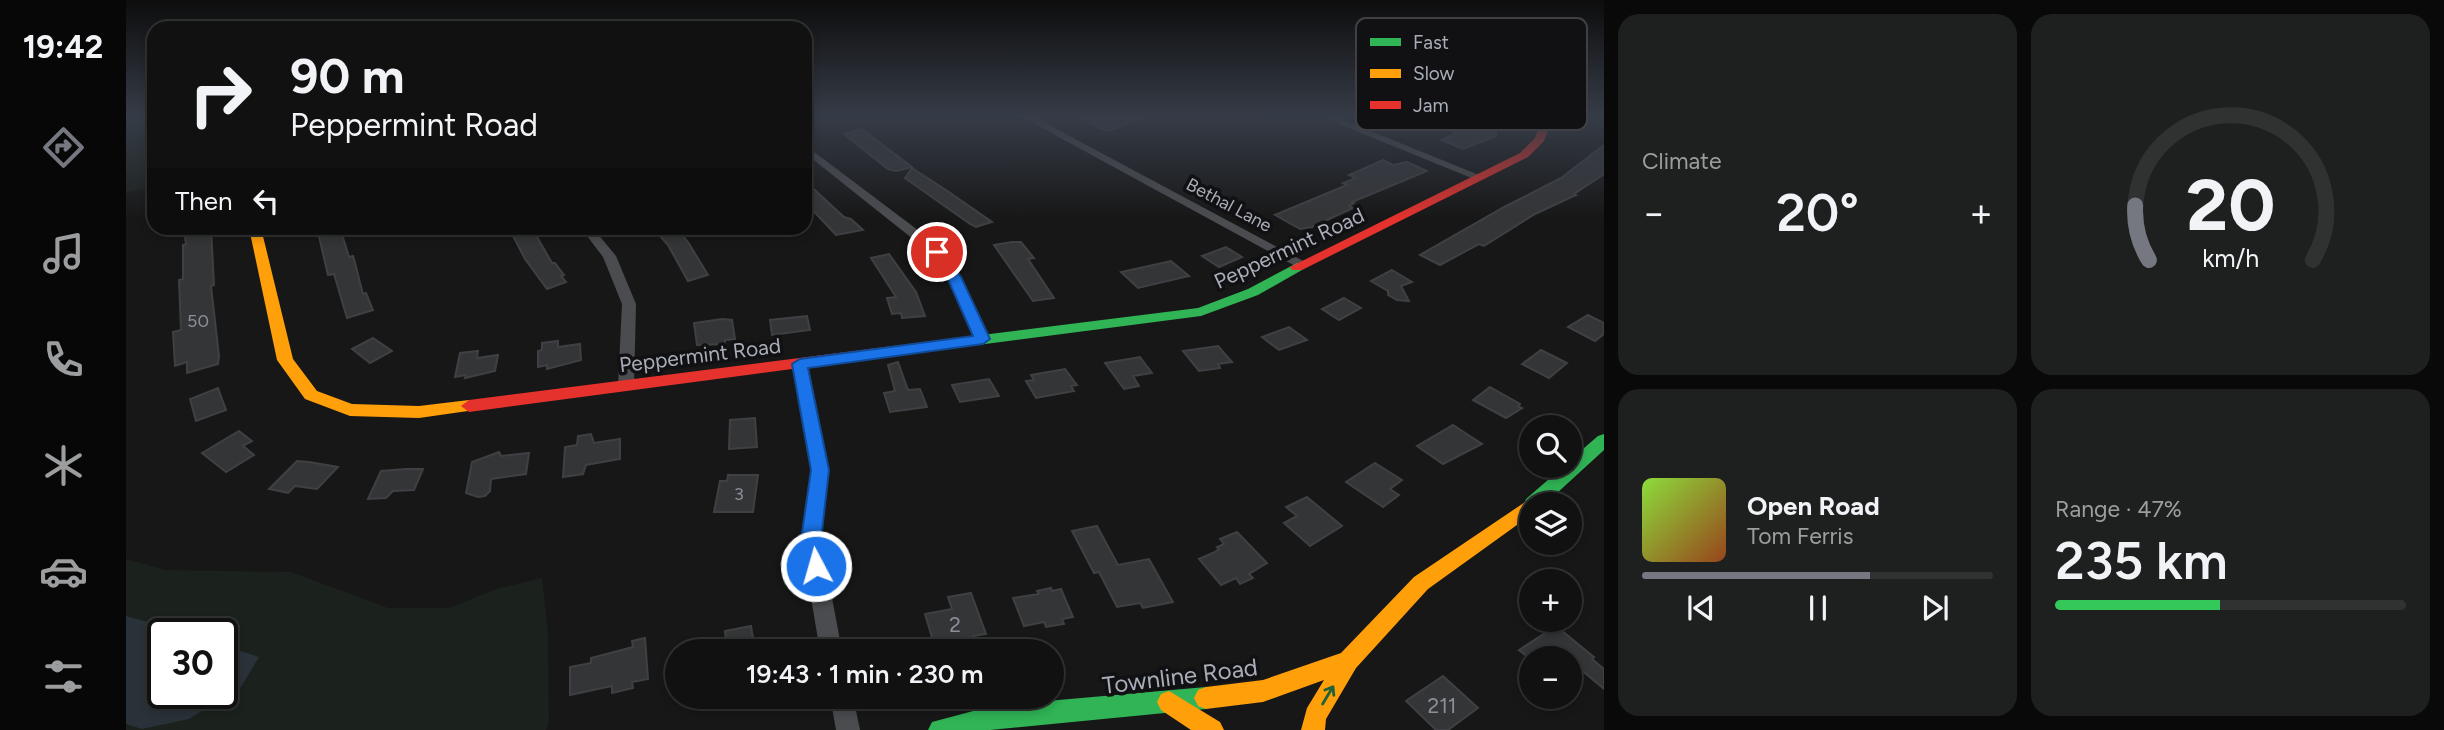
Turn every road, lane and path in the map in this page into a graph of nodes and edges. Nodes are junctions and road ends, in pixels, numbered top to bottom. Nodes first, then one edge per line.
1 (1091, 151) edge
2 (1413, 151) edge
3 (1528, 151) edge
4 (812, 154) edge
5 (1478, 177) junction
6 (257, 235) edge
7 (592, 235) edge
8 (1302, 264) junction
9 (983, 339) junction
10 (800, 364) junction
11 (626, 386) junction
12 (1604, 440) edge
13 (1546, 492) edge
14 (1519, 514) edge
15 (829, 639) edge
16 (1348, 661) junction
17 (1169, 702) junction
18 (844, 709) edge
19 (848, 730) edge
20 (940, 730) edge
21 (1212, 730) edge
22 (1313, 730) edge

1 - 8 street, Bethal Lane
2 - 5 street
3 - 5 street, Peppermint Road
4 - 9 street
5 - 8 street, Peppermint Road
6 - 11 street, Peppermint Road
7 - 11 street
8 - 9 street, Peppermint Road
9 - 10 street, Peppermint Road
10 - 11 street, Peppermint Road
10 - 15 street
12 - 13 street, Townline Road
14 - 16 street, Townline Road
16 - 17 street, Townline Road
22 -> 16 street
17 - 20 street, Townline Road
17 - 21 street
18 - 19 street

